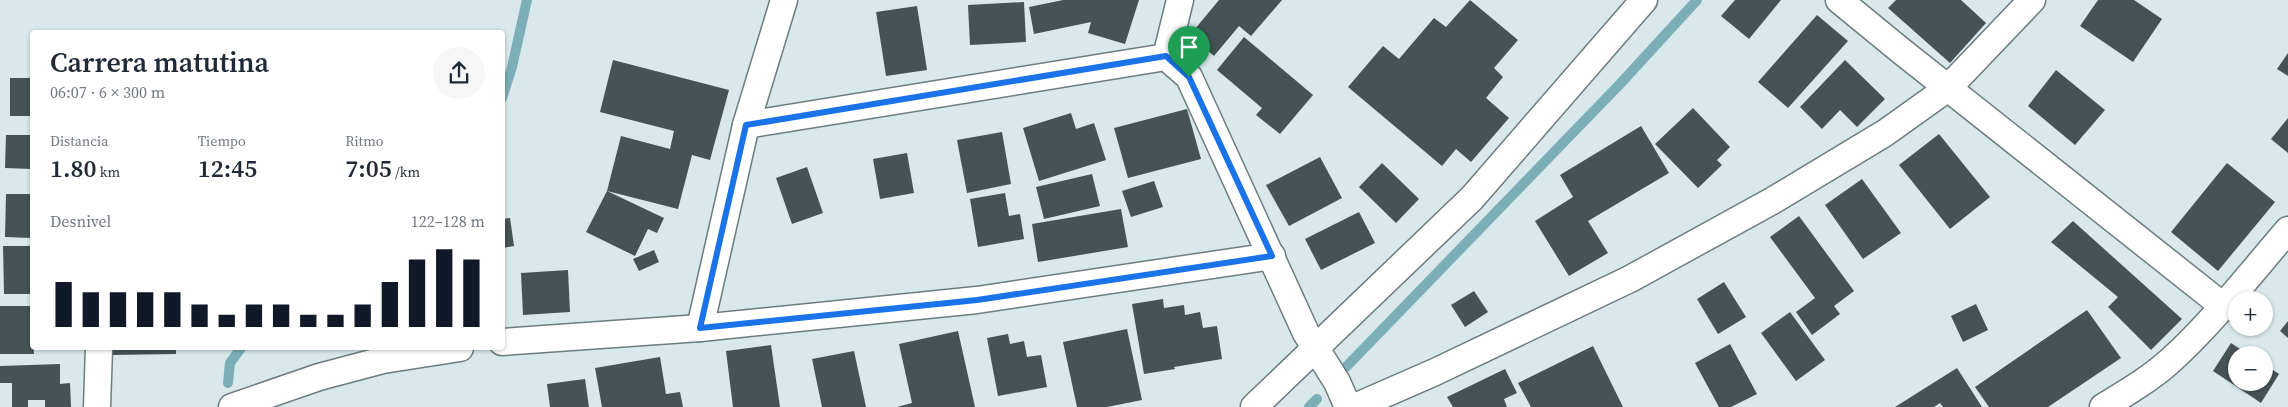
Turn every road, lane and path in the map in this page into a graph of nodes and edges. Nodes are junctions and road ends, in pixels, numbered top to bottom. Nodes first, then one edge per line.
1 (784, 0) edge
2 (1180, 0) edge
3 (1644, 0) edge
4 (1839, 0) edge
5 (2032, 0) edge
6 (1166, 56) junction
7 (1948, 88) junction
8 (746, 125) junction
9 (2288, 230) edge
10 (1272, 256) junction
11 (2223, 306) junction
12 (700, 328) junction
13 (505, 342) edge
14 (1316, 348) junction
15 (99, 350) edge
16 (448, 350) edge
17 (2109, 406) edge
18 (97, 407) edge
19 (232, 407) edge
20 (1254, 407) edge
21 (1348, 407) edge
22 (1355, 407) edge

1 - 8 street
2 - 6 street
3 - 14 street
4 - 7 street
5 - 7 street
6 - 8 street
6 - 10 street
7 - 11 street
7 - 22 street
8 - 12 street
9 - 11 street
10 - 12 street
10 - 14 street
11 - 17 street
12 - 13 street
14 - 20 street
14 - 21 street
15 - 18 street
16 - 19 street

